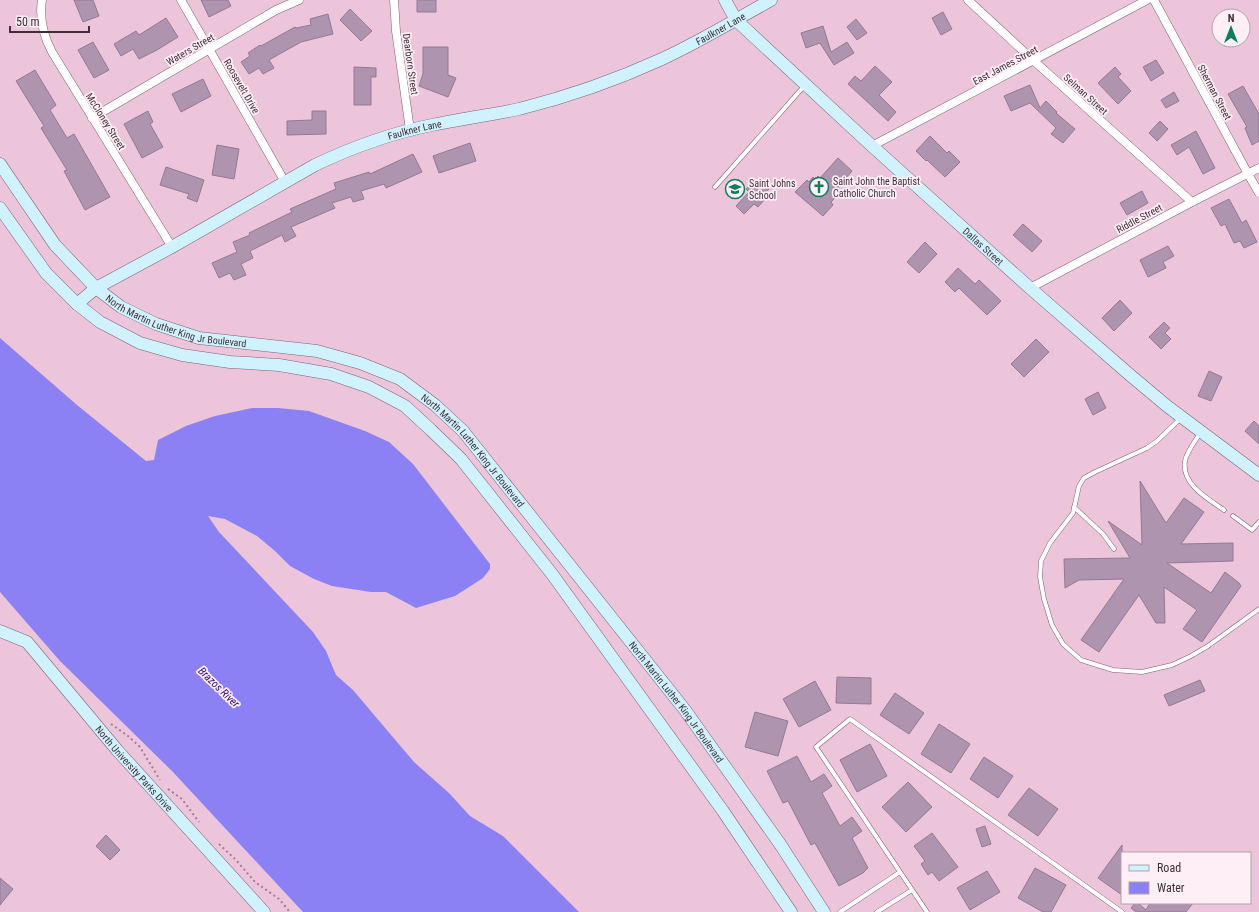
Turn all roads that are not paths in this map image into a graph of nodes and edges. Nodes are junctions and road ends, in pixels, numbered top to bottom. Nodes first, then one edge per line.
1 (42, 0) edge
2 (181, 0) edge
3 (299, 0) edge
4 (394, 0) edge
5 (725, 0) edge
6 (771, 0) edge
7 (968, 0) edge
8 (1147, 0) edge
9 (1154, 0) edge
10 (736, 20) junction
11 (209, 49) junction
12 (1034, 61) junction
13 (805, 85) junction
14 (92, 118) junction
15 (410, 130) junction
16 (872, 146) junction
17 (0, 164) edge
18 (1259, 168) edge
19 (1248, 174) junction
20 (285, 182) junction
21 (715, 187) dead end
22 (1259, 193) edge
23 (1192, 202) junction
24 (0, 208) edge
25 (172, 247) junction
26 (96, 288) junction
27 (1030, 288) junction
28 (76, 304) junction
29 (1182, 417) junction
30 (1201, 431) junction
31 (1259, 475) edge
32 (1074, 507) junction
33 (1224, 510) dead end
34 (1233, 516) dead end
35 (1259, 522) edge
36 (1114, 549) dead end
37 (1259, 609) edge
38 (0, 631) edge
39 (900, 872) junction
40 (912, 890) junction
41 (264, 912) edge
42 (791, 912) edge
43 (824, 912) edge
44 (840, 912) edge
45 (878, 912) edge
46 (927, 912) edge
47 (1122, 912) edge

1 - 14 street, McCloney Street
2 - 11 street, Roosevelt Drive
3 - 11 street, Waters Street
4 - 15 street, Dearborn Street
5 - 10 main road, Dallas Street
6 - 10 main road, Faulkner Lane
7 - 12 street, Selman Street
8 - 12 street, East James Street
9 - 19 street, Sherman Street
10 - 13 main road, Dallas Street
10 - 15 main road, Faulkner Lane
11 - 14 street, Waters Street
11 - 20 street, Roosevelt Drive
12 - 16 street, East James Street
12 - 23 street, Selman Street
13 - 16 main road, Dallas Street
13 - 21 lane
14 - 25 street, McCloney Street
15 - 20 main road, Faulkner Lane
16 - 27 main road, Dallas Street
17 - 26 main road, North Martin Luther King Jr Boulevard
18 - 19 street, Riddle Street
19 - 22 street, Sherman Street
19 - 23 street, Riddle Street
20 - 25 main road, Faulkner Lane
23 - 27 street, Riddle Street
24 - 28 main road, North Martin Luther King Jr Boulevard
25 - 26 main road, Faulkner Lane
26 - 28 main road, Faulkner Lane
26 - 43 main road, North Martin Luther King Jr Boulevard
27 - 29 main road, Dallas Street
28 - 42 main road, North Martin Luther King Jr Boulevard
29 - 30 main road, Dallas Street
29 - 32 lane
30 - 31 main road, Dallas Street
30 - 33 lane
32 - 36 lane
32 - 37 lane
34 - 35 lane
38 - 41 main road, North University Parks Drive
39 - 40 lane
39 - 44 lane
39 - 47 lane
40 - 45 lane
40 - 46 lane

